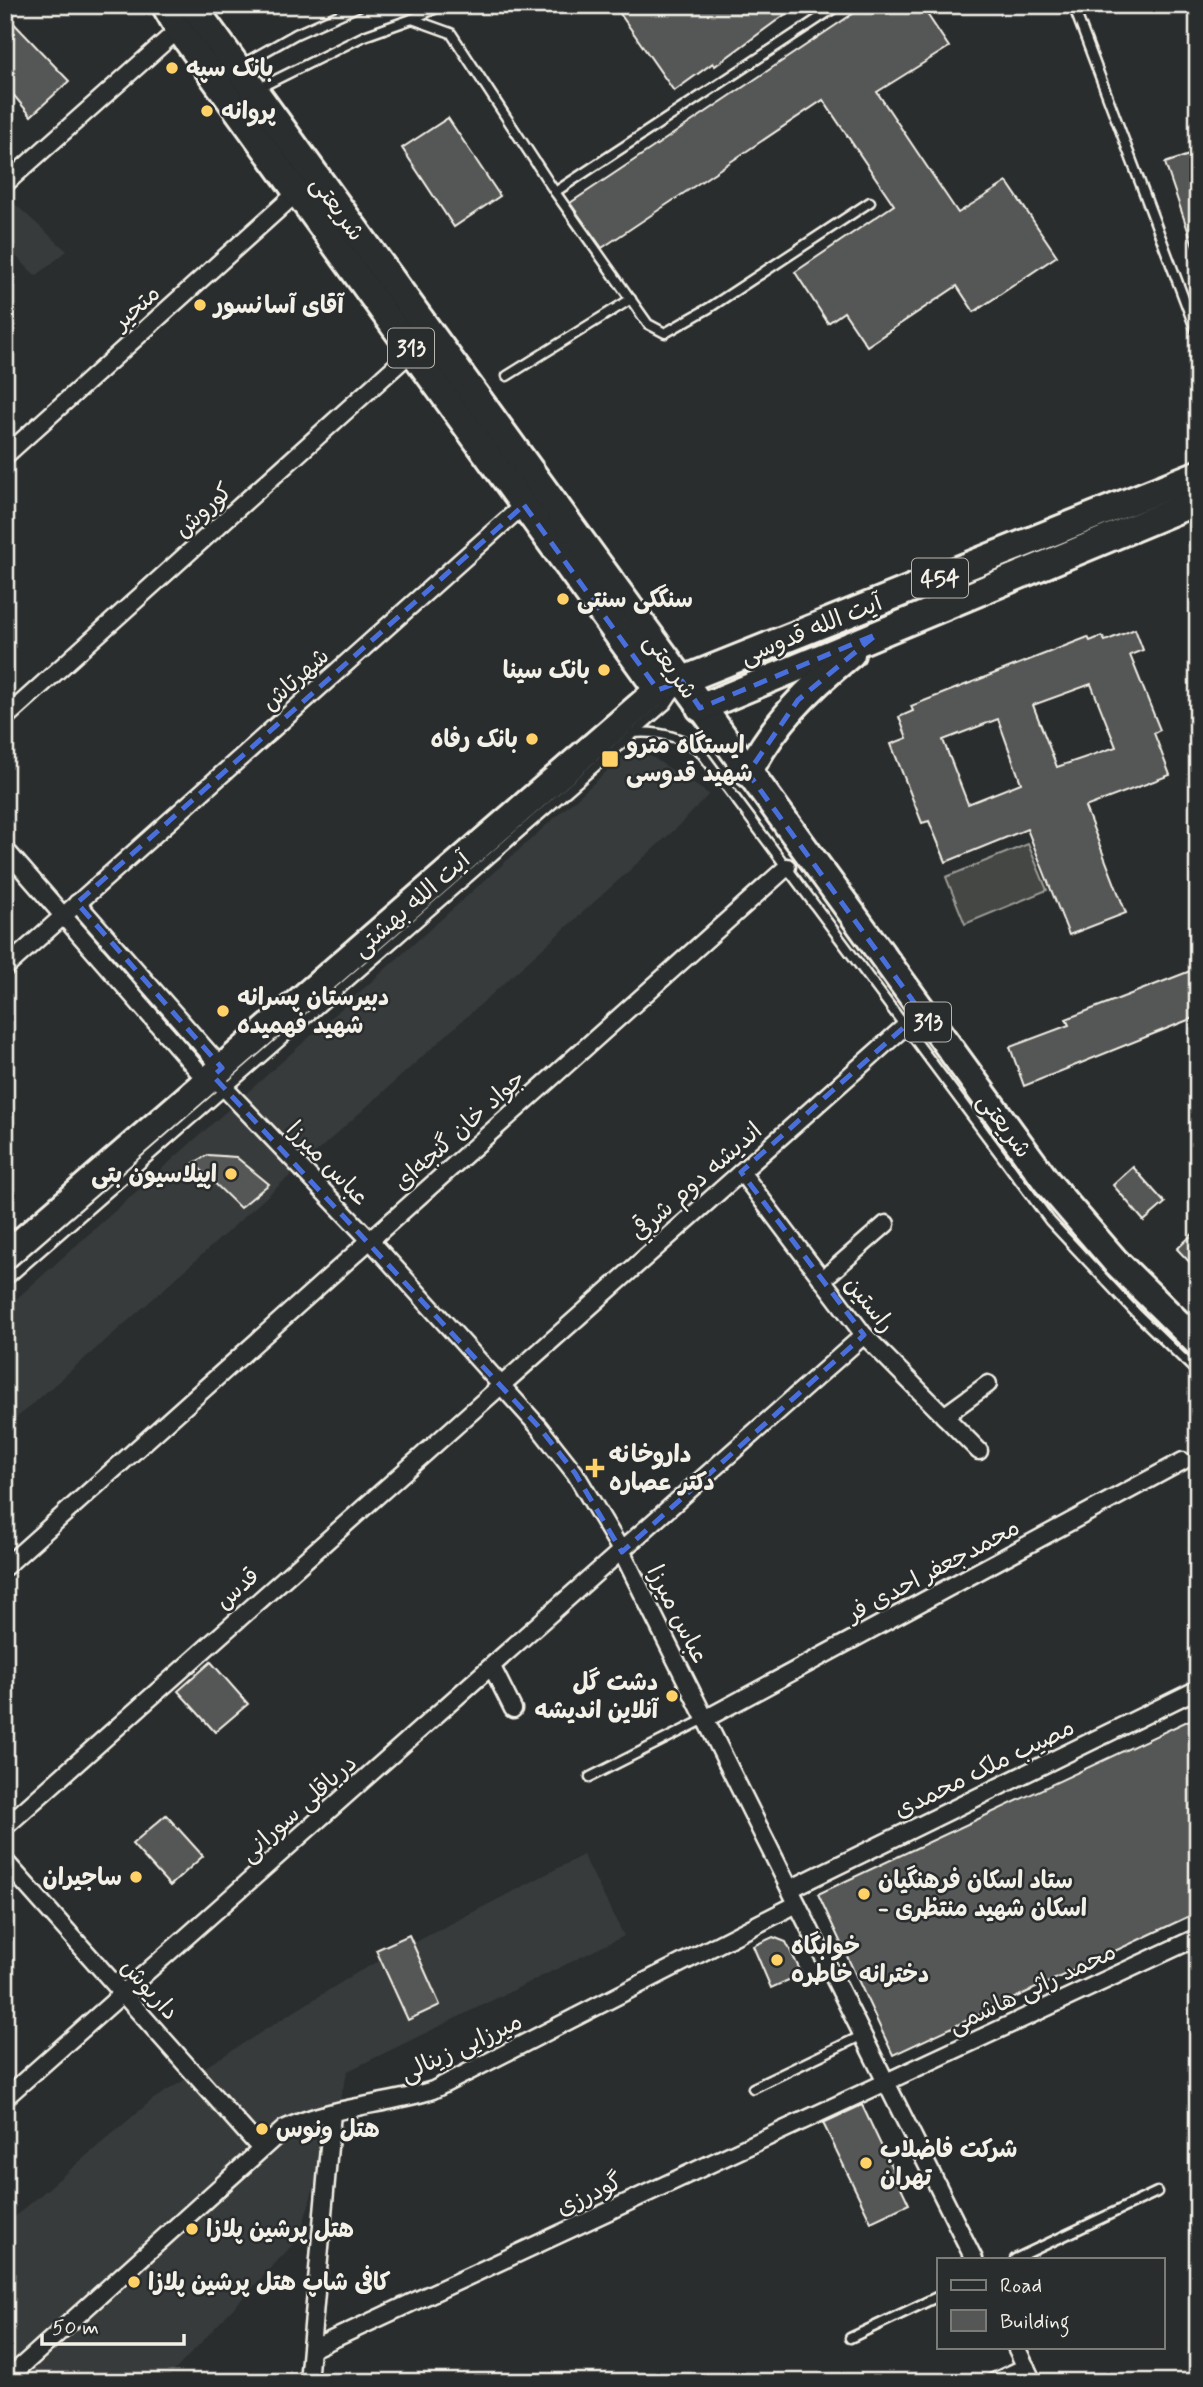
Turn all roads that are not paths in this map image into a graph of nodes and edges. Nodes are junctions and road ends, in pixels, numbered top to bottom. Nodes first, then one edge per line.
1 (165, 5) edge
2 (192, 5) edge
3 (360, 5) edge
4 (443, 5) edge
5 (839, 5) edge
6 (1073, 5) edge
7 (412, 19) junction
8 (179, 29) junction
9 (236, 68) junction
10 (253, 91) junction
11 (5, 184) edge
12 (306, 184) junction
13 (555, 192) junction
14 (870, 202) dead end
15 (631, 299) junction
16 (1198, 336) edge
17 (422, 343) junction
18 (507, 376) dead end
19 (5, 456) edge
20 (1198, 474) edge
21 (533, 497) junction
22 (1198, 501) edge
23 (877, 635) junction
24 (682, 681) junction
25 (658, 690) junction
26 (700, 708) junction
27 (5, 718) edge
28 (633, 733) junction
29 (748, 773) junction
30 (5, 849) edge
31 (796, 859) junction
32 (77, 903) junction
33 (64, 915) junction
34 (5, 968) edge
35 (913, 1019) junction
36 (217, 1078) junction
37 (741, 1172) junction
38 (886, 1224) dead end
39 (370, 1240) junction
40 (5, 1256) edge
41 (822, 1280) junction
42 (5, 1282) edge
43 (864, 1335) junction
44 (1198, 1343) edge
45 (1198, 1373) edge
46 (500, 1383) junction
47 (988, 1384) dead end
48 (944, 1416) junction
49 (979, 1451) dead end
50 (1183, 1461) dead end
51 (622, 1552) junction
52 (5, 1567) edge
53 (492, 1667) junction
54 (1198, 1689) edge
55 (513, 1709) dead end
56 (705, 1719) junction
57 (590, 1777) dead end
58 (5, 1827) edge
59 (5, 1861) edge
60 (793, 1896) junction
61 (1198, 1937) edge
62 (123, 1993) junction
63 (863, 2035) junction
64 (885, 2080) junction
65 (753, 2088) dead end
66 (5, 2098) edge
67 (332, 2113) junction
68 (261, 2149) junction
69 (1157, 2192) dead end
70 (974, 2258) edge
71 (1017, 2258) edge
72 (937, 2297) edge
73 (850, 2339) dead end
74 (1016, 2348) edge
75 (312, 2349) junction
76 (1029, 2374) edge
77 (5, 2381) edge
78 (308, 2382) edge
79 (994, 2382) edge

1 - 8 main road, شریعتی / 313
2 - 9 main road, شریعتی / 313
3 - 9 lane
4 - 7 lane
5 - 13 lane
6 - 16 lane
7 - 10 lane
7 - 13 lane
8 - 11 street
8 - 12 main road, شریعتی / 313
9 - 10 main road, شریعتی / 313
10 - 12 main road, شریعتی / 313
12 - 17 main road, شریعتی / 313
12 - 19 street, متحیر
13 - 15 lane
14 - 15 lane
15 - 18 lane
17 - 21 main road, شریعتی / 313
17 - 27 street, کوروش
20 - 24 main road, آیت الله قدوسی / 454
21 - 24 main road, شریعتی / 313
21 - 25 main road, شریعتی / 313
21 - 32 street, شهرتاش
22 - 23 main road, آیت الله قدوسی / 454
23 - 26 main road, آیت الله قدوسی / 454
23 - 29 main road
24 - 25 main road, آیت الله قدوسی / 454
24 - 26 main road, شریعتی / 313
24 - 28 lane
25 - 36 main road, آیت الله بهشتی
26 - 29 main road, شریعتی / 313
28 - 31 lane
28 - 36 lane
29 - 31 main road, شریعتی / 313
30 - 33 street
31 - 35 main road, شریعتی / 313
31 - 39 street, جواد خان گنجه‌ای
32 - 33 street, شهرتاش
32 - 36 street
33 - 34 street
33 - 36 street
35 - 37 street, انديشه دوم شرقي
35 - 44 main road, شریعتی / 313
35 - 45 lane
36 - 39 street, عباس میرزا
36 - 40 main road, آیت الله بهشتی
36 - 42 lane
37 - 41 street, راستین
37 - 46 street, انديشه دوم شرقي
38 - 41 street
39 - 46 street, عباس میرزا
39 - 52 street, جواد خان گنجه‌ای
41 - 43 street, راستین
43 - 48 street, راستین
43 - 51 street, دریاقلی سورانی
46 - 51 street, عباس میرزا
46 - 58 street, قدس
47 - 48 street
48 - 49 street, راستین
50 - 56 street, محمدجعفر احدی فر
51 - 53 street, دریاقلی سورانی
51 - 56 street, عباس میرزا
53 - 55 street
53 - 62 street, دریاقلی سورانی
54 - 60 street, مصیب ملک محمدی
56 - 57 lane
56 - 60 street, عباس میرزا
59 - 62 street, داریوش
60 - 63 street, عباس میرزا
60 - 67 street, میرزایی زینالی
61 - 64 street, محمد راثی هاشمی
62 - 66 street, دریاقلی سورانی
62 - 68 street, داریوش
63 - 64 street, عباس میرزا
63 - 65 lane
64 - 70 street, عباس میرزا
64 - 75 street, گودرزی
67 - 68 street, میرزایی زینالی
67 - 75 street
68 - 77 street, میرزایی زینالی
69 - 71 lane
72 - 73 lane
74 - 76 street
75 - 78 street
76 - 79 street

